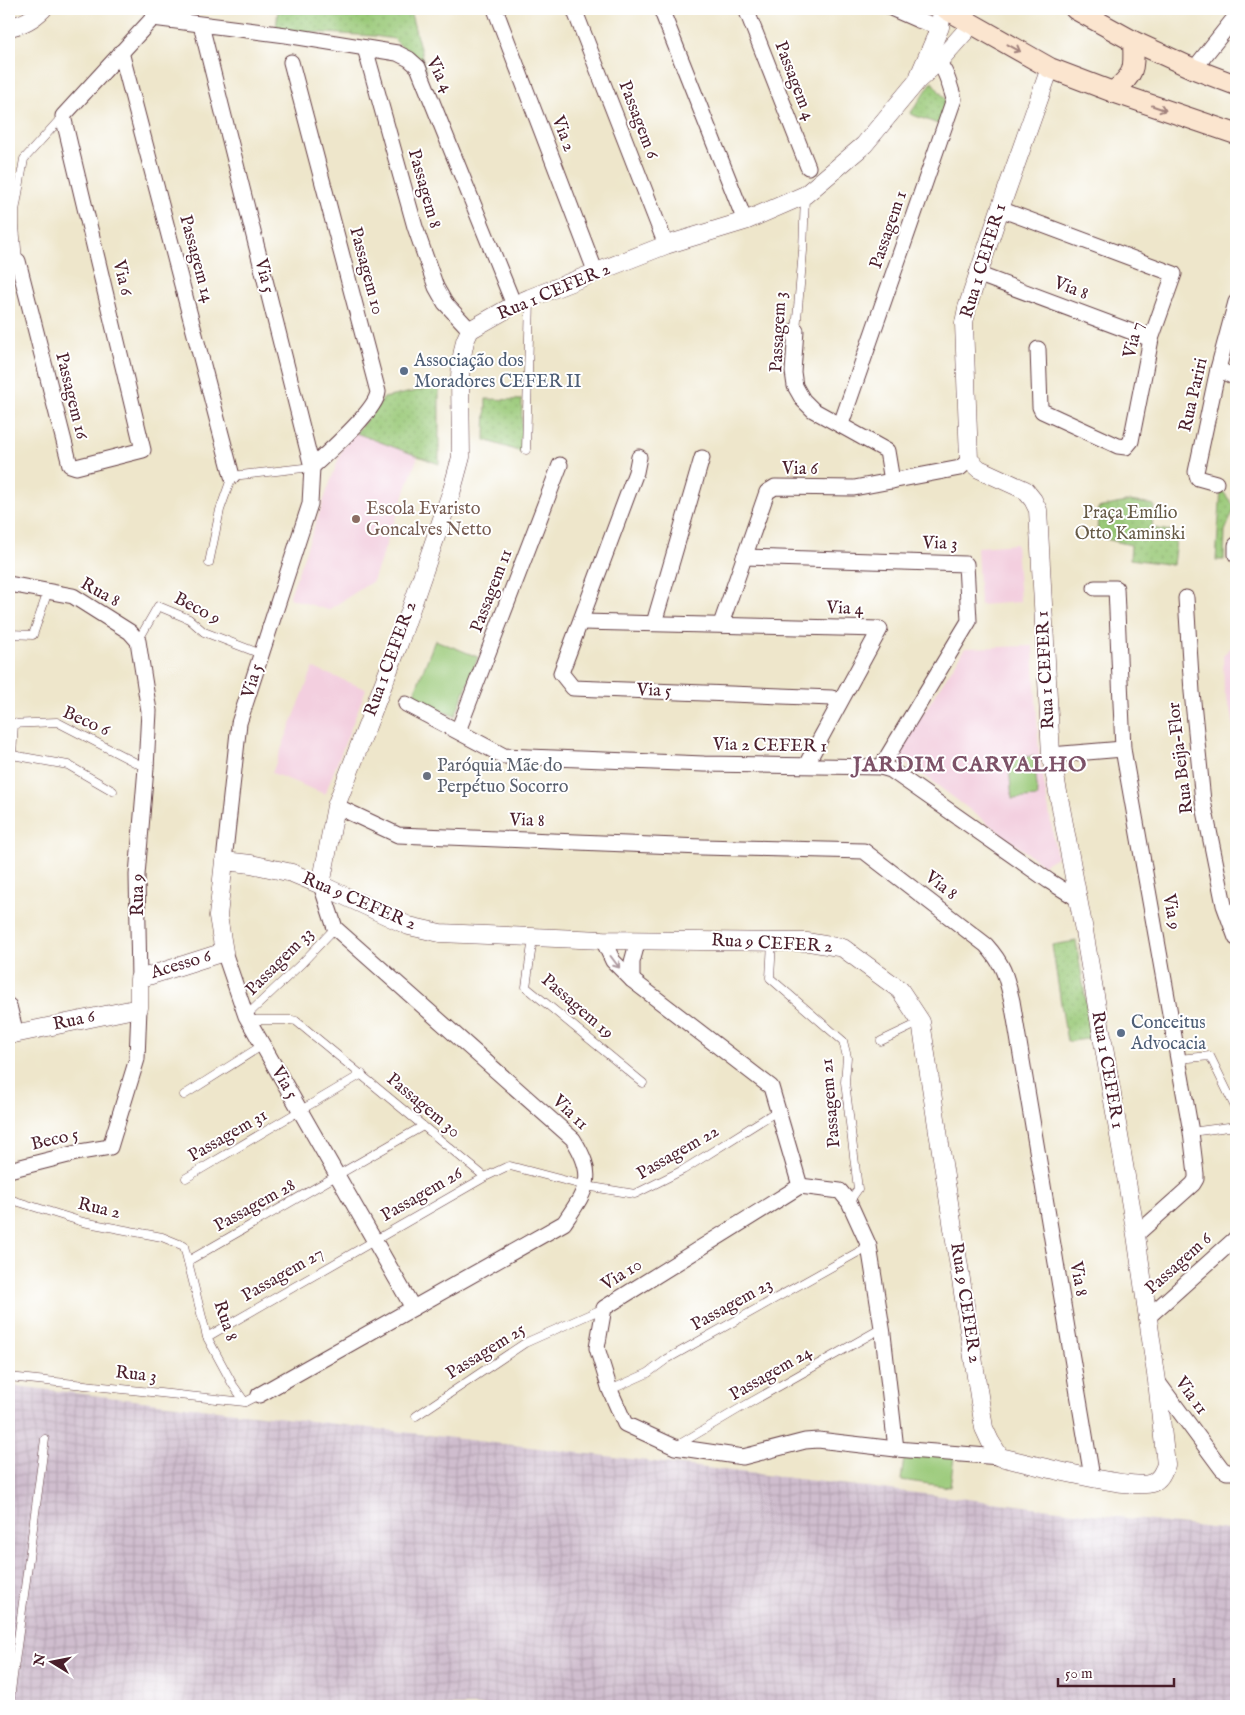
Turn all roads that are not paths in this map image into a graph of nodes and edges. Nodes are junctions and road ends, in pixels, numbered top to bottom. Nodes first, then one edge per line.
1 (43, 9) edge
2 (495, 9) edge
3 (574, 9) edge
4 (661, 9) edge
5 (746, 9) edge
6 (892, 9) edge
7 (1075, 9) edge
8 (943, 15) edge
9 (970, 16) edge
10 (1236, 16) edge
11 (201, 25) junction
12 (9, 27) edge
13 (1133, 41) junction
14 (364, 48) junction
15 (121, 52) junction
16 (934, 57) junction
17 (291, 62) dead end
18 (1050, 68) junction
19 (1194, 69) junction
20 (1236, 85) edge
21 (1113, 92) junction
22 (63, 116) junction
23 (1236, 134) edge
24 (808, 167) dead end
25 (805, 195) junction
26 (1000, 209) junction
27 (746, 221) junction
28 (666, 245) junction
29 (18, 261) joint
30 (596, 273) junction
31 (977, 274) junction
32 (522, 302) junction
33 (1236, 302) edge
34 (470, 330) junction
35 (796, 330) joint
36 (1151, 339) junction
37 (1038, 349) dead end
38 (1218, 369) junction
39 (1236, 378) edge
40 (841, 424) junction
41 (143, 450) joint
42 (526, 450) dead end
43 (639, 457) dead end
44 (702, 458) dead end
45 (969, 460) junction
46 (560, 465) dead end
47 (312, 467) junction
48 (232, 476) junction
49 (892, 481) junction
50 (1216, 483) dead end
51 (1236, 545) edge
52 (1236, 555) edge
53 (744, 557) junction
54 (209, 563) dead end
55 (9, 584) edge
56 (1095, 588) dead end
57 (48, 591) junction
58 (1186, 598) dead end
59 (582, 622) junction
60 (654, 623) junction
61 (721, 624) junction
62 (138, 642) junction
63 (9, 646) edge
64 (261, 654) junction
65 (832, 698) dead end
66 (406, 704) dead end
67 (11, 724) edge
68 (458, 730) junction
69 (1123, 749) junction
70 (1051, 755) junction
71 (806, 765) junction
72 (146, 768) junction
73 (881, 768) junction
74 (113, 791) dead end
75 (336, 806) junction
76 (224, 861) junction
77 (321, 884) junction
78 (1078, 899) junction
79 (335, 928) junction
80 (533, 938) junction
81 (1236, 938) edge
82 (603, 940) junction
83 (638, 940) junction
84 (772, 942) junction
85 (224, 952) junction
86 (139, 979) junction
87 (632, 980) junction
88 (9, 1006) edge
89 (139, 1008) junction
90 (247, 1018) junction
91 (921, 1022) junction
92 (13, 1034) edge
93 (881, 1041) dead end
94 (263, 1045) junction
95 (1178, 1059) junction
96 (362, 1074) junction
97 (643, 1083) dead end
98 (184, 1095) dead end
99 (1236, 1109) edge
100 (300, 1111) junction
101 (777, 1111) junction
102 (423, 1126) junction
103 (1236, 1126) edge
104 (1191, 1132) junction
105 (110, 1147) joint
106 (9, 1170) edge
107 (338, 1176) junction
108 (485, 1177) junction
109 (186, 1178) dead end
110 (586, 1186) junction
111 (800, 1186) junction
112 (9, 1199) edge
113 (849, 1202) junction
114 (1136, 1235) junction
115 (1236, 1238) edge
116 (374, 1240) junction
117 (184, 1246) joint
118 (868, 1246) junction
119 (188, 1261) junction
120 (413, 1308) junction
121 (604, 1308) junction
122 (1147, 1318) junction
123 (882, 1328) junction
124 (207, 1336) junction
125 (9, 1376) edge
126 (1157, 1381) junction
127 (610, 1390) junction
128 (259, 1395) joint
129 (245, 1402) junction
130 (416, 1416) dead end
131 (46, 1439) dead end
132 (675, 1447) junction
133 (896, 1449) junction
134 (1000, 1457) junction
135 (1236, 1472) edge
136 (1092, 1477) junction
137 (9, 1706) edge

1 - 12 street
2 - 30 street, Via 2
3 - 28 street, Passagem 6
4 - 27 street
5 - 24 street, Passagem 4
6 - 8 street
7 - 13 main road
8 - 9 main road
8 - 16 street, Rua 1 CEFER 2
9 - 16 street, Rua 1 CEFER 2
9 -> 18 main road
10 - 19 street
11 - 14 street, Via 4
11 - 15 street, Via 4
11 - 47 street, Via 5
13 - 19 main road
13 - 21 main road
14 - 32 street, Via 4
14 - 34 street, Passagem 8
15 - 22 street, Via 4
15 - 48 street, Passagem 14
16 - 25 street, Rua 1 CEFER 2
16 - 40 street, Passagem 1
17 - 47 street, Passagem 10
18 - 21 main road
18 - 26 street, Rua 1 CEFER 1
19 - 20 main road
21 -> 23 main road
22 - 29 lane
22 - 41 street, Via 6
25 - 27 street, Rua 1 CEFER 2
25 - 35 lane, Passagem 3
26 - 31 street, Rua 1 CEFER 1
26 - 36 street, Via 7
27 - 28 street, Rua 1 CEFER 2
28 - 30 street, Rua 1 CEFER 2
29 - 41 street, Passagem 16
30 - 32 street, Rua 1 CEFER 2
31 - 36 street, Via 8
31 - 45 street, Rua 1 CEFER 1
32 - 34 street, Rua 1 CEFER 2
32 - 42 lane
33 - 38 street, Rua Pariri
34 - 75 street, Rua 1 CEFER 2
35 - 40 street, Passagem 3
36 - 37 street, Via 7
38 - 39 street
38 - 50 street, Rua Pariri
40 - 49 street, Passagem 3
43 - 59 street, Via 5
44 - 60 street
45 - 49 street, Via 6
45 - 70 street, Rua 1 CEFER 1
46 - 68 street, Passagem 11
47 - 48 lane
47 - 64 street, Via 5
48 - 54 lane
49 - 53 street, Via 6
51 - 52 street
53 - 61 street, Via 6
53 - 73 street, Via 3
55 - 57 street, Rua 8
56 - 69 street, Via 9
57 - 62 street, Rua 8
57 - 63 lane
58 - 81 street, Rua Beija-Flor
59 - 60 street, Via 4
59 - 65 street, Via 5
60 - 61 street, Via 4
61 - 71 street, Via 4
62 - 64 lane, Beco 9
62 - 72 street, Rua 9
64 - 76 street, Via 5
66 - 68 street, Via 2 CEFER 1
67 - 72 lane, Beco 6
67 - 74 lane
68 - 71 street, Via 2 CEFER 1
69 - 70 street
69 - 95 street, Via 9
70 - 78 street, Rua 1 CEFER 1
71 - 73 street, Via 2 CEFER 1
72 - 86 street, Rua 9
73 - 78 street, Via 2 CEFER 1
75 - 77 street, Rua 1 CEFER 2
75 - 136 street, Via 8
76 - 77 street, Rua 9 CEFER 2
76 - 85 street, Via 5
77 - 79 street
77 - 80 street, Rua 9 CEFER 2
78 - 114 street, Rua 1 CEFER 1
79 - 90 lane, Passagem 33
79 - 110 street, Via 11
80 - 82 street, Rua 9 CEFER 2
80 - 97 lane, Passagem 19
82 - 83 street, Rua 9 CEFER 2
82 -> 87 street
83 - 84 street, Rua 9 CEFER 2
83 - 87 street
84 - 91 street, Rua 9 CEFER 2
84 - 113 lane, Passagem 21
85 - 86 street, Acesso 6
85 - 90 street, Via 5
86 - 89 street, Rua 9
87 - 101 street
88 - 92 street
89 - 92 street, Rua 6
89 - 105 street, Rua 9
90 - 94 street, Via 5
90 - 96 lane, Passagem 30
91 - 93 lane
91 - 134 street, Rua 9 CEFER 2
94 - 98 lane
94 - 100 street, Via 5
95 - 99 lane
95 - 104 street, Via 9
96 - 100 lane, Passagem 31
96 - 102 lane, Passagem 30
100 - 107 street, Via 5
100 - 109 lane, Passagem 31
101 - 110 lane, Passagem 22
101 - 111 street
102 - 107 lane, Passagem 28
102 - 108 lane, Passagem 30
103 - 104 lane
104 - 114 street, Via 9
105 - 106 street, Beco 5
107 - 116 street, Via 5
107 - 119 lane, Passagem 28
108 - 110 lane
108 - 116 lane, Passagem 26
110 - 120 street
111 - 113 street
111 - 121 street, Via 10
112 - 117 lane, Rua 2
113 - 118 street
114 - 122 street, Rua 1 CEFER 1
115 - 122 street, Passagem 6
116 - 120 street, Via 5
116 - 124 lane, Passagem 27
117 - 119 lane, Rua 8
118 - 123 street
118 - 127 lane, Passagem 23
119 - 124 lane, Rua 8
120 - 128 street
121 - 127 street, Via 10
121 - 130 lane, Passagem 25
122 - 126 street, Rua 1 CEFER 1
123 - 132 lane, Passagem 24
123 - 133 street
124 - 129 lane, Rua 8
125 - 129 lane, Rua 3
126 - 135 street, Via 11
126 - 136 street, Rua 1 CEFER 1
127 - 132 street, Via 10
128 - 129 lane
131 - 137 lane
132 - 133 street, Via 10
133 - 134 street, Via 10
134 - 136 street

